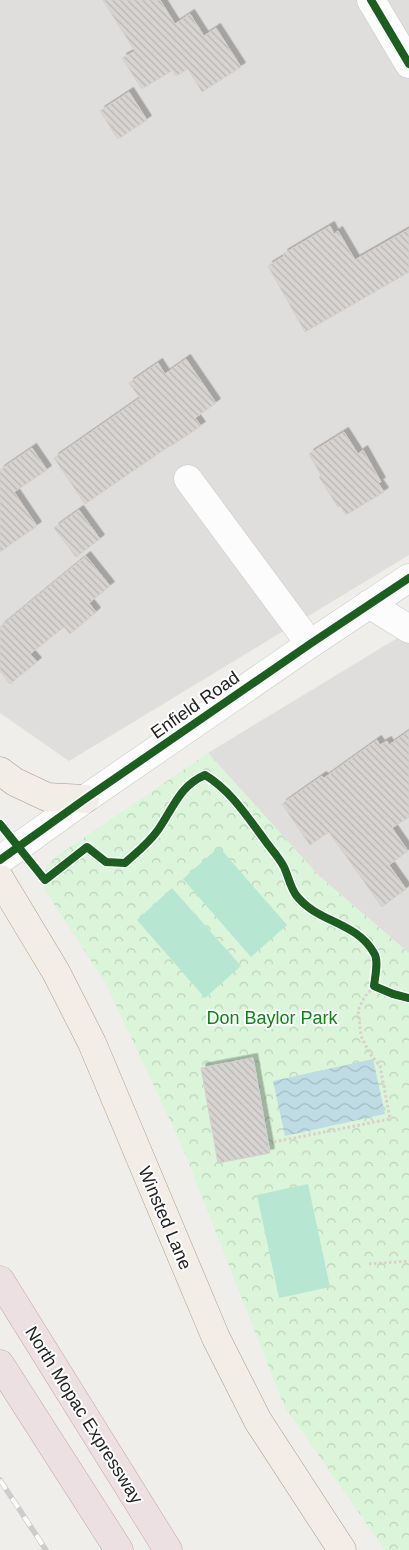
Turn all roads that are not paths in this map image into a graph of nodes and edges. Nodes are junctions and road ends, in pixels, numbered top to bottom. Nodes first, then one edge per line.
1 (371, 0) edge
2 (409, 64) edge
3 (188, 479) dead end
4 (409, 578) edge
5 (368, 604) junction
6 (409, 629) edge
7 (310, 644) junction
8 (0, 771) edge
9 (85, 799) junction
10 (0, 860) edge
11 (0, 879) edge
12 (0, 1280) edge
13 (0, 1364) edge
14 (119, 1550) edge
15 (168, 1550) edge
16 (342, 1550) edge

1 - 2 street
3 - 7 street
4 - 5 street, Enfield Road
5 - 6 street
5 - 7 street, Enfield Road
7 - 9 street, Enfield Road
8 - 9 main road
9 - 10 street, Enfield Road
11 - 16 main road, Winsted Lane
12 - 15 highway, North Mopac Expressway
13 - 14 highway

